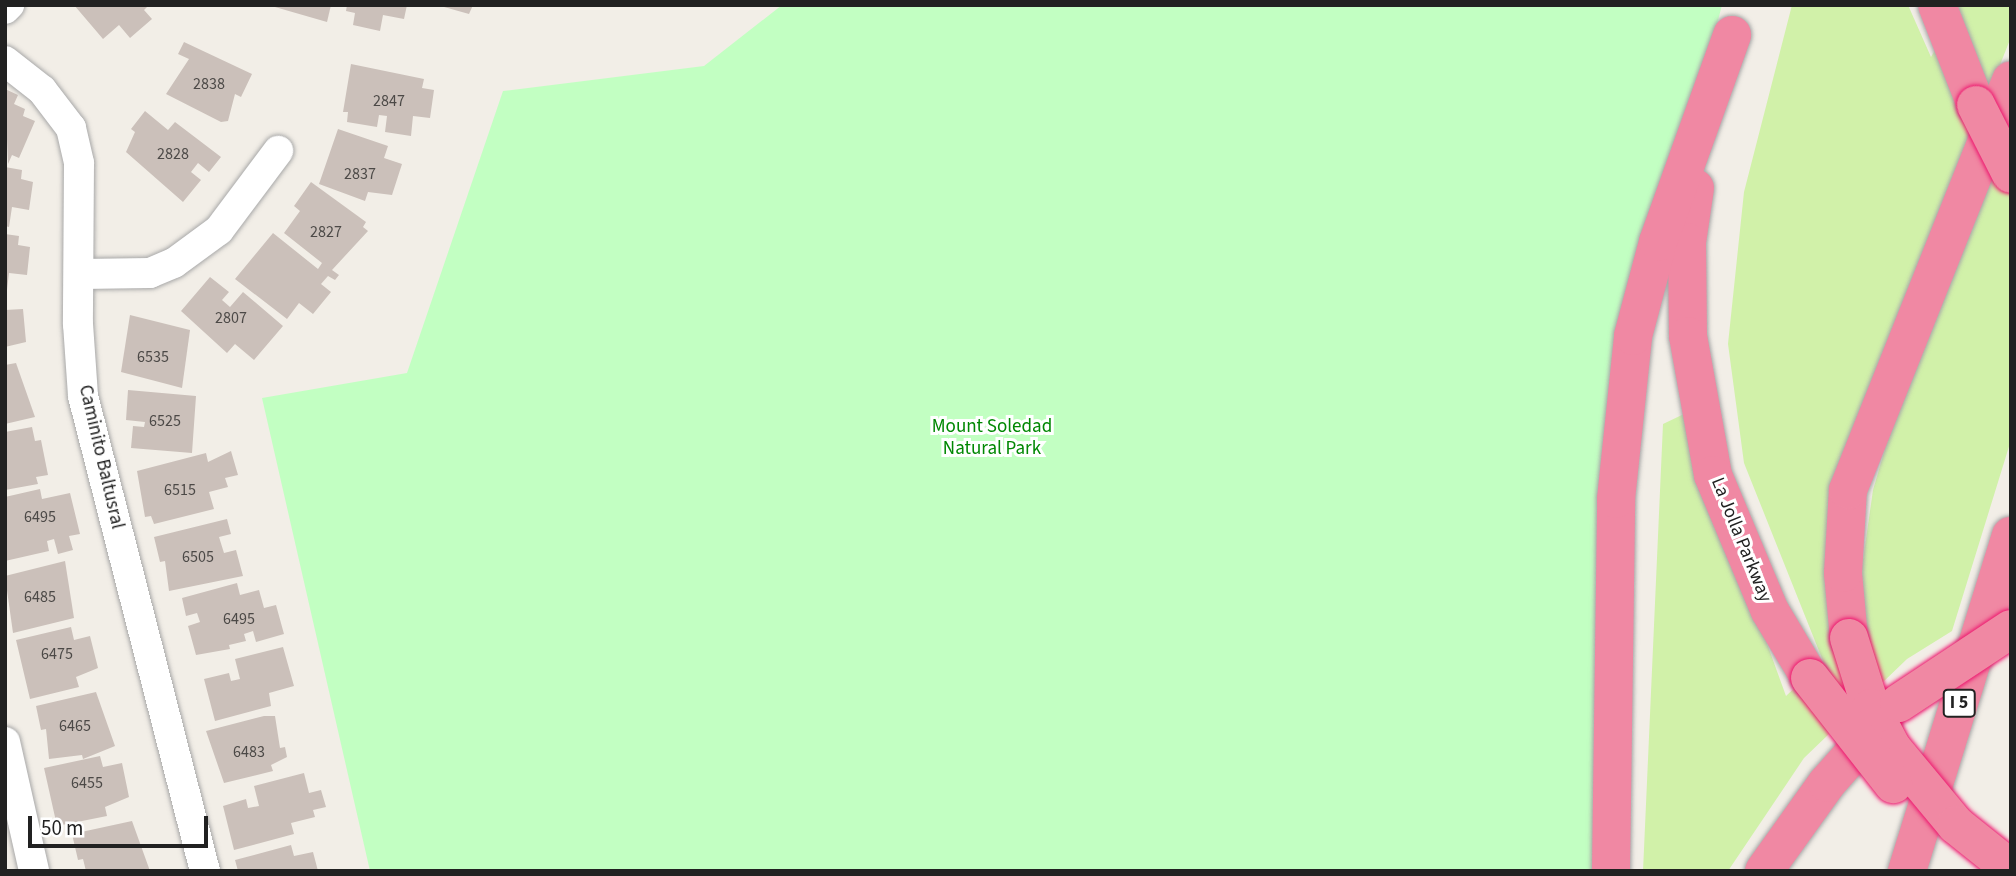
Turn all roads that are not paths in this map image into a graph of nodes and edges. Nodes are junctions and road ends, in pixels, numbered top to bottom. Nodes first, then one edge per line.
1 (9, 5) edge
2 (5, 9) edge
3 (1941, 18) edge
4 (1736, 20) edge
5 (5, 61) edge
6 (2011, 80) edge
7 (278, 151) dead end
8 (2011, 174) edge
9 (81, 274) junction
10 (2011, 536) edge
11 (2011, 629) edge
12 (5, 741) edge
13 (2011, 869) edge
14 (34, 871) edge
15 (205, 871) edge
16 (1611, 871) edge
17 (1764, 871) edge
18 (1907, 871) edge
19 (1995, 871) edge

1 - 2 street
3 - 8 highway, bridge
4 - 16 highway
4 - 19 highway, La Jolla Parkway, bridge
5 - 9 street, Caminito Baltusral
6 - 13 highway, bridge
7 - 9 street
9 - 15 street, Caminito Baltusral
10 - 18 highway, I 5
11 - 17 highway, bridge
12 - 14 street

